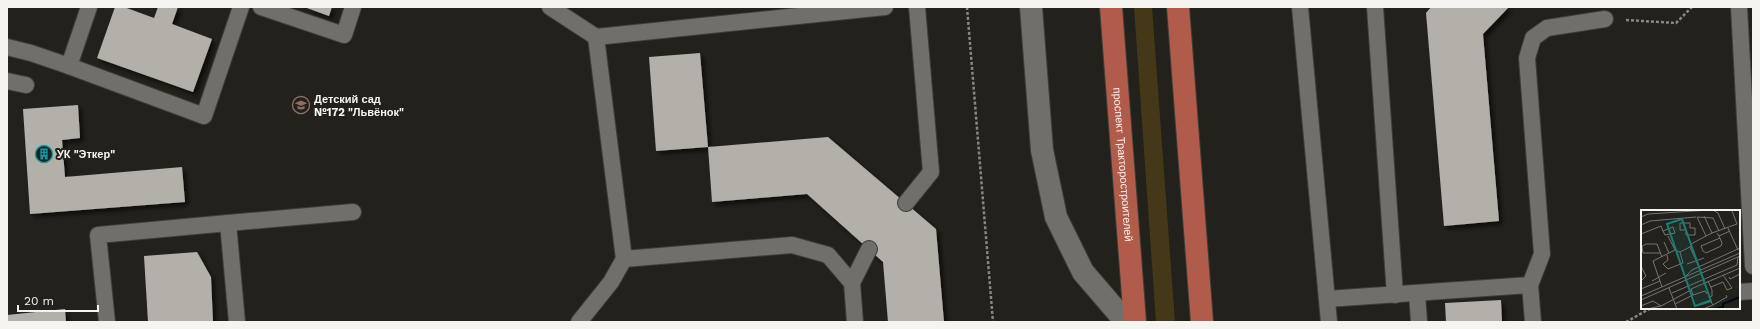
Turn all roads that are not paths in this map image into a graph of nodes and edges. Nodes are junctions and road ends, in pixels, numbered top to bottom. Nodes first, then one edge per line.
1 (89, 7) edge
2 (241, 7) edge
3 (261, 7) edge
4 (353, 7) edge
5 (550, 7) edge
6 (885, 7) edge
7 (918, 7) edge
8 (1031, 7) edge
9 (1111, 7) edge
10 (1178, 7) edge
11 (1300, 7) edge
12 (1375, 7) edge
13 (1739, 7) edge
14 (1605, 19) road end
15 (596, 37) junction
16 (7, 47) edge
17 (69, 66) junction
18 (7, 81) edge
19 (26, 86) dead end
20 (906, 203) dead end
21 (354, 212) dead end
22 (228, 223) junction
23 (869, 249) dead end
24 (624, 259) junction
25 (1753, 266) edge
26 (852, 283) junction
27 (1530, 285) junction
28 (1753, 291) edge
29 (1740, 292) edge
30 (1417, 294) junction
31 (1395, 295) junction
32 (1327, 299) junction
33 (107, 322) edge
34 (237, 322) edge
35 (579, 322) edge
36 (855, 322) edge
37 (1126, 322) edge
38 (1135, 322) edge
39 (1202, 322) edge
40 (1329, 322) edge
41 (1419, 322) edge
42 (1533, 322) edge

1 - 17 lane
2 - 17 lane
3 - 4 lane
5 - 15 lane
6 - 15 lane
7 - 20 lane
8 - 37 street
9 - 38 main road, проспект Тракторостроителей
10 - 39 main road
11 - 32 lane
12 - 31 lane
13 - 25 lane
14 - 27 lane
15 - 24 lane
16 - 17 lane
18 - 19 lane
21 - 22 lane
22 - 33 lane
22 - 34 lane
23 - 26 lane
24 - 26 lane
24 - 35 lane
26 - 36 lane
27 - 30 lane
27 - 42 lane
28 - 29 lane
30 - 31 lane
30 - 41 lane
31 - 32 lane
32 - 40 lane

